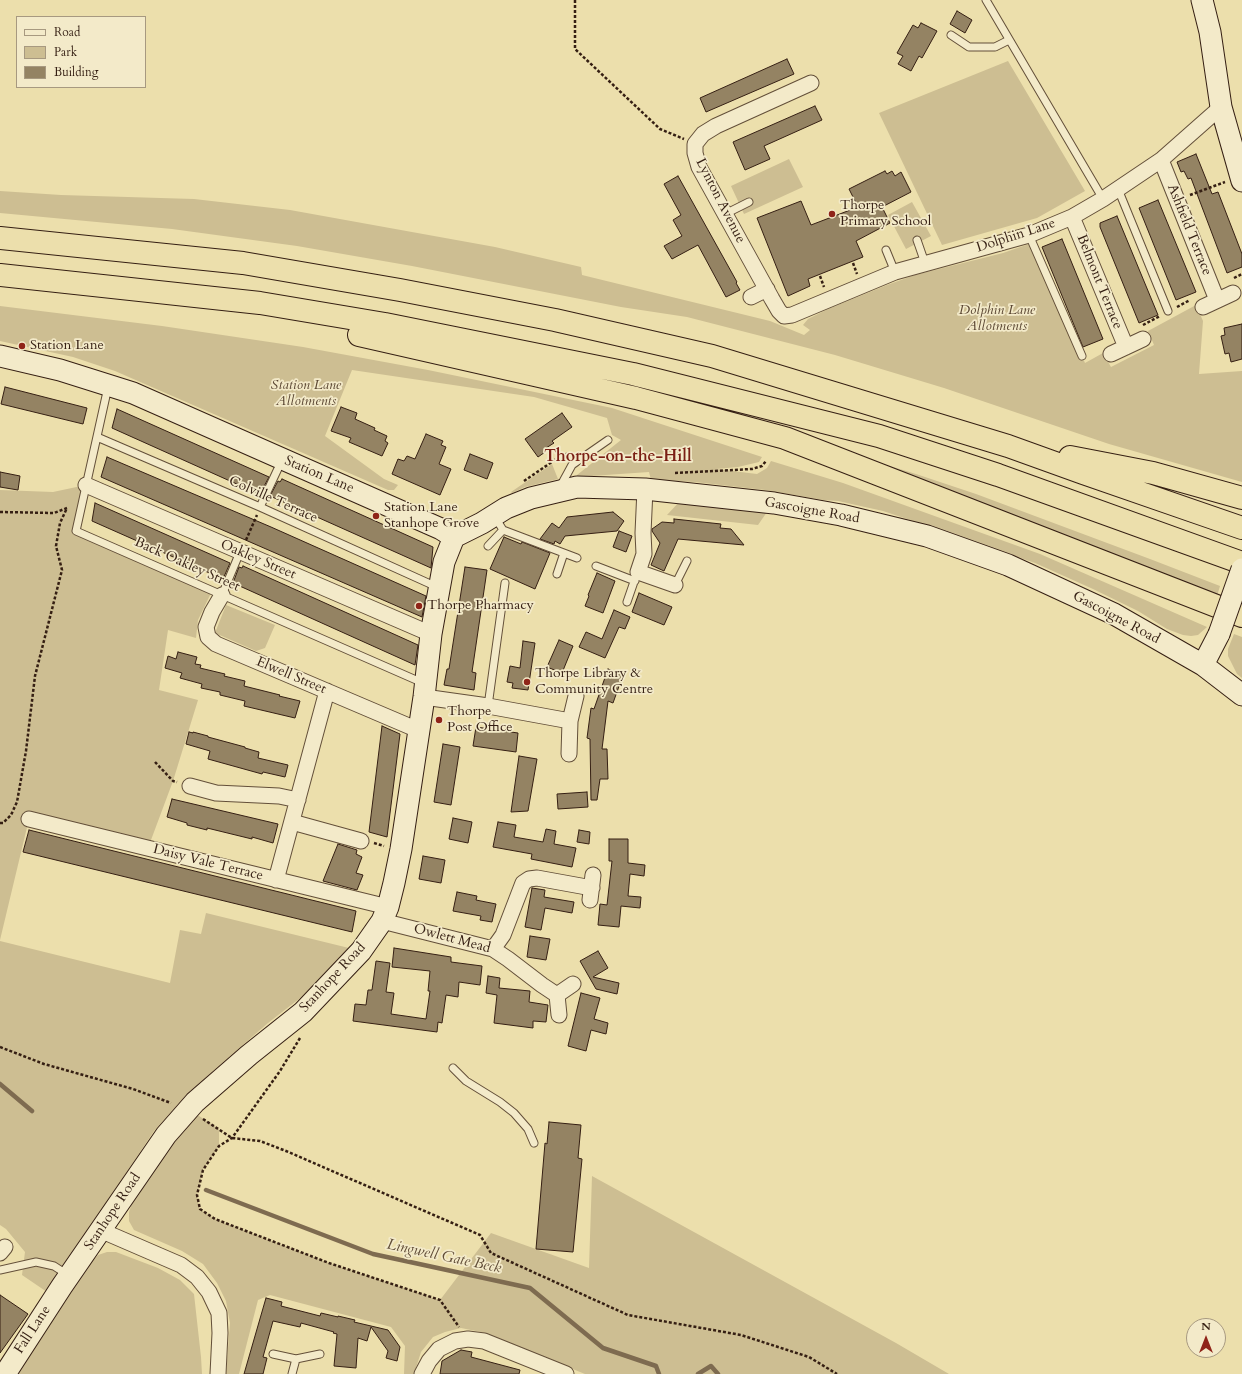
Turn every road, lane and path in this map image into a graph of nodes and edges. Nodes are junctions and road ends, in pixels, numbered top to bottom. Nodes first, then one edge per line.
1 (575, 0) edge
2 (986, 0) edge
3 (1202, 0) edge
4 (951, 35) dead end
5 (1009, 40) junction
6 (811, 83) dead end
7 (1221, 107) junction
8 (695, 144) junction
9 (1161, 160) junction
10 (1241, 179) edge
11 (1118, 189) junction
12 (1103, 199) junction
13 (1177, 200) junction
14 (749, 202) dead end
15 (725, 214) junction
16 (1072, 217) junction
17 (1029, 235) junction
18 (0, 238) edge
19 (917, 240) dead end
20 (886, 250) dead end
21 (925, 263) junction
22 (895, 272) junction
23 (0, 275) edge
24 (766, 289) junction
25 (137, 290) junction
26 (1233, 293) dead end
27 (751, 297) dead end
28 (1217, 300) junction
29 (1203, 307) dead end
30 (1168, 312) dead end
31 (784, 316) joint
32 (1143, 339) dead end
33 (1126, 348) junction
34 (1111, 354) dead end
35 (0, 356) edge
36 (1082, 356) dead end
37 (109, 385) junction
38 (96, 437) junction
39 (608, 440) dead end
40 (1008, 446) junction
41 (282, 460) junction
42 (572, 465) junction
43 (522, 482) dead end
44 (86, 484) junction
45 (644, 489) junction
46 (558, 491) junction
47 (1242, 498) edge
48 (81, 506) junction
49 (260, 507) junction
50 (67, 508) junction
51 (0, 512) edge
52 (499, 523) junction
53 (1242, 528) edge
54 (454, 537) junction
55 (488, 546) dead end
56 (240, 552) junction
57 (564, 553) junction
58 (577, 558) dead end
59 (687, 561) dead end
60 (1242, 563) edge
61 (596, 566) dead end
62 (1242, 569) edge
63 (557, 574) dead end
64 (636, 577) junction
65 (505, 582) dead end
66 (675, 585) joint
67 (438, 588) junction
68 (222, 595) junction
69 (627, 602) dead end
70 (1242, 616) edge
71 (431, 634) junction
72 (1203, 666) junction
73 (424, 690) junction
74 (326, 691) junction
75 (1242, 695) edge
76 (576, 696) dead end
77 (488, 706) junction
78 (570, 721) junction
79 (418, 730) junction
80 (569, 754) dead end
81 (155, 762) dead end
82 (190, 786) joint
83 (298, 800) junction
84 (29, 819) dead end
85 (292, 822) junction
86 (0, 823) edge
87 (361, 841) joint
88 (401, 849) junction
89 (276, 880) junction
90 (591, 888) dead end
91 (385, 914) junction
92 (493, 949) junction
93 (573, 984) dead end
94 (557, 995) junction
95 (559, 1015) dead end
96 (302, 1034) dead end
97 (0, 1047) edge
98 (453, 1068) dead end
99 (175, 1105) dead end
100 (202, 1118) dead end
101 (232, 1138) junction
102 (534, 1143) dead end
103 (100, 1230) junction
104 (0, 1270) edge
105 (66, 1281) junction
106 (468, 1339) junction
107 (273, 1354) dead end
108 (320, 1354) dead end
109 (296, 1359) junction
110 (5, 1374) edge
111 (218, 1374) edge
112 (292, 1374) edge
113 (422, 1374) edge
114 (566, 1374) edge
115 (837, 1374) edge

1 - 8 path
2 - 5 lane
3 - 7 street
4 - 5 lane
5 - 12 lane
6 - 8 street, Lynton Avenue
7 - 9 street, Dolphin Lane
7 - 10 street
8 - 15 street, Lynton Avenue
9 - 11 street, Dolphin Lane
9 - 13 street, Ashfield Terrace
10 - 13 path
11 - 12 street, Dolphin Lane
11 - 30 lane
12 - 16 street, Dolphin Lane
13 - 28 street, Ashfield Terrace
14 - 15 lane
15 - 24 street, Lynton Avenue
16 - 17 street, Dolphin Lane
16 - 33 street, Belmont Terrace
17 - 21 street, Dolphin Lane
17 - 36 lane
18 - 40 highway
19 - 21 lane
20 - 22 lane
21 - 22 street, Dolphin Lane
22 - 31 street, Dolphin Lane
23 - 25 highway
24 - 27 street
24 - 31 street, Lynton Avenue
25 - 60 highway
25 - 70 highway
26 - 28 street
28 - 29 street
32 - 33 street, Belmont Terrace
33 - 34 street, Belmont Terrace
35 - 37 street, Station Lane
37 - 38 lane, Back Oakley Street
37 - 41 street, Station Lane
38 - 44 lane, Back Oakley Street
38 - 49 lane, Colville Terrace
39 - 42 lane
40 - 47 highway
40 - 53 highway
41 - 49 lane
41 - 54 street, Station Lane
42 - 43 path
42 - 46 lane
44 - 48 lane, Back Oakley Street
44 - 56 street, Oakley Street
45 - 46 street, Gascoigne Road
45 - 64 street
45 - 72 street, Gascoigne Road
46 - 52 street, Gascoigne Road
48 - 50 path
48 - 68 lane, Back Oakley Street
49 - 56 path
49 - 67 lane, Colville Terrace
50 - 51 path
50 - 86 path
52 - 54 street, Gascoigne Road
52 - 55 lane
52 - 57 lane
54 - 67 street
56 - 68 lane
56 - 71 street, Oakley Street
57 - 58 lane
57 - 63 lane
59 - 66 lane
61 - 64 lane
62 - 72 street, bridge
64 - 66 street
64 - 69 lane
65 - 77 lane
67 - 71 street, Stanhope Road
68 - 73 lane, Back Oakley Street
68 - 74 street, Elwell Street
71 - 73 street, Stanhope Road
72 - 75 street, Gascoigne Road
73 - 77 street
73 - 79 street, Stanhope Road
74 - 79 street, Elwell Street
74 - 83 street
76 - 78 street
77 - 78 street
78 - 80 street
79 - 88 street, Stanhope Road
81 - 82 path
82 - 83 street
83 - 85 street
84 - 89 street, Daisy Vale Terrace
85 - 87 street
85 - 89 street
87 - 88 path
88 - 91 street, Stanhope Road
89 - 91 street, Daisy Vale Terrace
90 - 92 street
91 - 92 street, Owlett Mead
91 - 103 street, Stanhope Road
92 - 94 street, Owlett Mead
93 - 94 street
94 - 95 street
96 - 101 path
97 - 99 path
98 - 102 lane
100 - 101 path
101 - 106 path
101 - 115 path
103 - 105 street, Stanhope Road
103 - 111 street
104 - 105 lane
105 - 110 street, Fall Lane
106 - 113 street
106 - 114 street
107 - 109 lane
108 - 109 lane
109 - 112 lane

